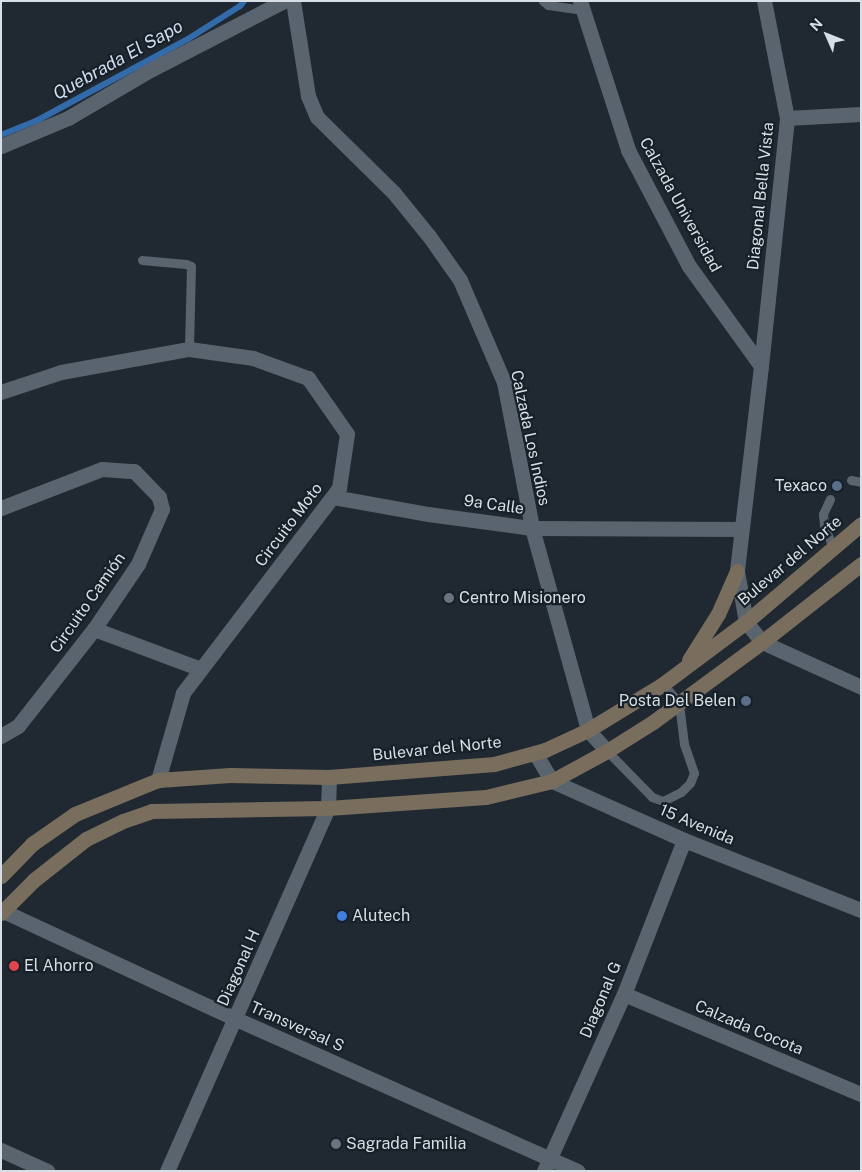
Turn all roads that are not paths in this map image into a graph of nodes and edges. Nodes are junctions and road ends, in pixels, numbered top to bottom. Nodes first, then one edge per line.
1 (284, 1) edge
2 (293, 1) edge
3 (543, 1) edge
4 (764, 1) edge
5 (581, 5) edge
6 (861, 114) edge
7 (787, 118) junction
8 (1, 146) edge
9 (142, 260) dead end
10 (189, 349) junction
11 (761, 366) junction
12 (1, 392) edge
13 (850, 480) dead end
14 (861, 482) edge
15 (333, 497) junction
16 (830, 499) dead end
17 (1, 508) edge
18 (861, 524) edge
19 (532, 528) junction
20 (741, 529) junction
21 (833, 547) junction
22 (861, 564) edge
23 (737, 572) junction
24 (746, 622) junction
25 (94, 630) junction
26 (762, 642) junction
27 (201, 670) junction
28 (680, 671) junction
29 (663, 684) junction
30 (861, 687) edge
31 (679, 703) junction
32 (588, 730) junction
33 (1, 736) edge
34 (607, 751) junction
35 (535, 753) junction
36 (329, 777) junction
37 (158, 780) junction
38 (552, 781) junction
39 (328, 808) junction
40 (684, 840) junction
41 (1, 876) edge
42 (861, 910) edge
43 (2, 911) edge
44 (624, 994) junction
45 (236, 1019) junction
46 (861, 1094) edge
47 (1, 1150) edge
48 (547, 1165) edge
49 (48, 1171) edge
50 (167, 1171) edge
51 (578, 1171) edge

1 - 8 street
2 - 19 street, Calzada Los Indios
3 - 5 lane
4 - 7 street, Diagonal Bella Vista
5 - 11 street, Calzada Universidad
6 - 7 street
7 - 11 street, Diagonal Bella Vista
9 - 10 lane
10 - 12 street, Circuito Moto
10 - 15 street, Circuito Moto
11 - 20 street
13 - 14 lane
15 - 19 street, 9a Calle
15 - 27 street, Circuito Moto
16 - 21 lane
17 - 25 street, Circuito Camión
18 - 21 main road, Bulevar del Norte
19 - 20 street, 9a Calle
19 - 32 street, Calzada Los Indios
20 - 23 street
21 - 24 main road, Bulevar del Norte
22 - 26 main road
23 - 24 street
23 - 28 main road
24 - 26 street
24 - 28 main road, Bulevar del Norte
25 - 27 street
25 - 33 street, Circuito Camión
26 - 30 street
26 - 31 main road
27 - 37 street, Circuito Moto
28 - 29 main road, Bulevar del Norte
29 - 31 lane
29 - 32 main road, Bulevar del Norte
31 - 34 main road
31 - 34 lane
32 - 34 street, Calzada Los Indios
32 - 35 main road, Bulevar del Norte
34 - 38 main road
35 - 36 main road, Bulevar del Norte
35 - 38 street
36 - 37 main road, Bulevar del Norte
36 - 39 street, Diagonal H
37 - 41 main road, Bulevar del Norte
38 - 39 main road
38 - 40 street, 15 Avenida
39 - 43 main road
39 - 45 street, Diagonal H
40 - 42 street, 15 Avenida
40 - 44 street, Diagonal G
43 - 45 street, Transversal S
44 - 46 street, Calzada Cocota
44 - 48 street, Diagonal G
45 - 48 street, Transversal S
45 - 50 street, Diagonal H
47 - 49 street
48 - 51 street, Transversal S

